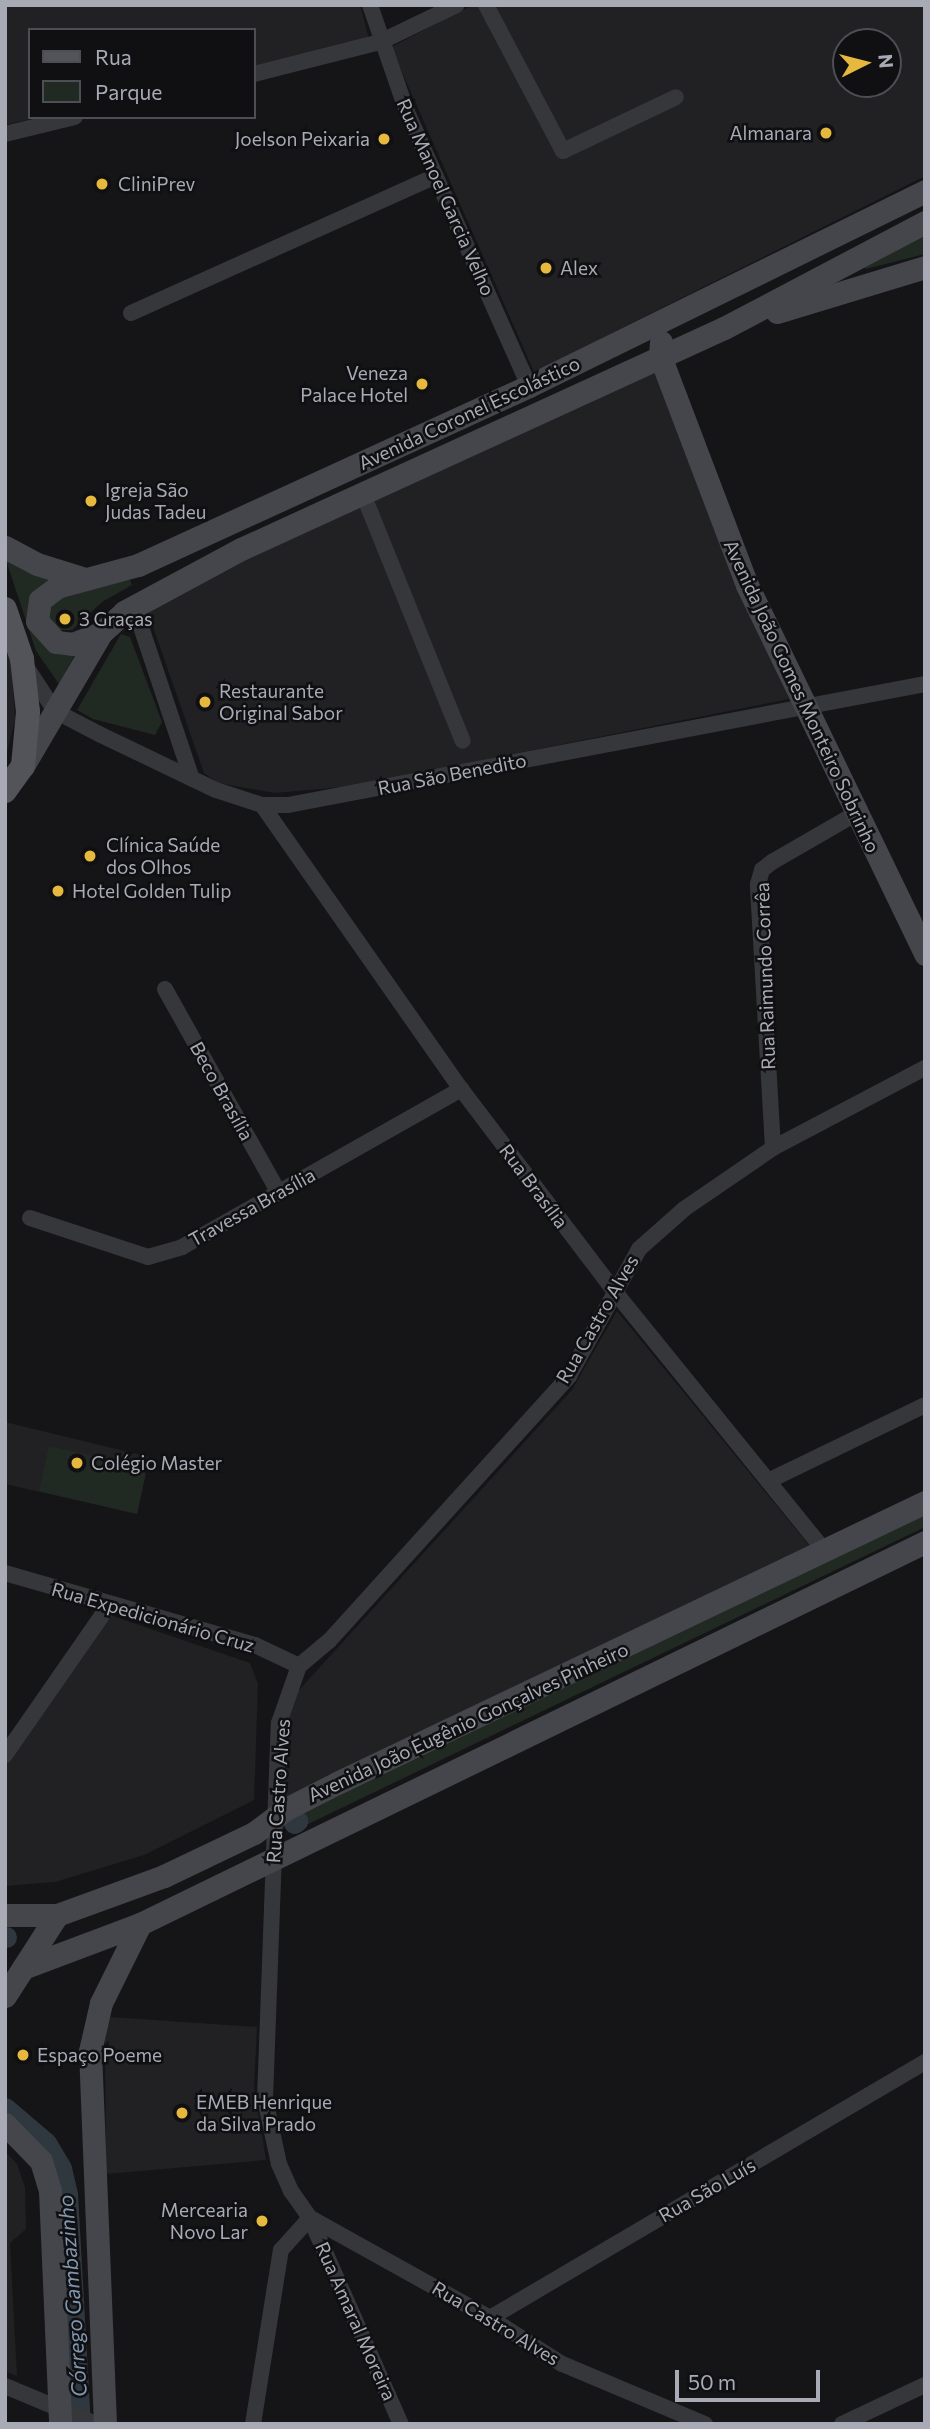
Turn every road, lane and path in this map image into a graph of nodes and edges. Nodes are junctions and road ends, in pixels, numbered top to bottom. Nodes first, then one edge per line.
1 (370, 5) edge
2 (457, 5) edge
3 (486, 5) edge
4 (380, 42) junction
5 (256, 73) edge
6 (676, 97) dead end
7 (67, 119) edge
8 (5, 134) edge
9 (436, 176) junction
10 (925, 191) edge
11 (925, 222) edge
12 (925, 267) edge
13 (750, 279) junction
14 (131, 313) dead end
15 (724, 328) junction
16 (660, 356) junction
17 (529, 386) junction
18 (363, 494) junction
19 (5, 547) edge
20 (89, 580) junction
21 (135, 606) junction
22 (5, 609) edge
23 (101, 633) junction
24 (22, 659) junction
25 (925, 684) edge
26 (803, 708) junction
27 (55, 710) junction
28 (463, 741) dead end
29 (23, 766) junction
30 (192, 779) junction
31 (5, 791) edge
32 (262, 804) junction
33 (855, 814) junction
34 (925, 954) edge
35 (165, 989) dead end
36 (925, 1068) edge
37 (461, 1089) junction
38 (773, 1148) junction
39 (279, 1193) junction
40 (30, 1218) dead end
41 (615, 1292) junction
42 (925, 1405) edge
43 (768, 1480) junction
44 (925, 1502) edge
45 (925, 1542) edge
46 (826, 1553) junction
47 (5, 1573) edge
48 (110, 1604) junction
49 (299, 1666) junction
50 (5, 1755) edge
51 (276, 1816) junction
52 (273, 1860) junction
53 (5, 1915) edge
54 (57, 1915) junction
55 (140, 1924) junction
56 (23, 1968) junction
57 (5, 1996) edge
58 (925, 2062) edge
59 (5, 2124) edge
60 (310, 2218) junction
61 (490, 2318) junction
62 (925, 2385) edge
63 (5, 2386) edge
64 (63, 2414) edge
65 (97, 2423) edge
66 (253, 2424) edge
67 (401, 2424) edge
68 (705, 2424) edge
69 (842, 2424) edge

1 - 4 street, Rua Manoel Garcia Velho
2 - 4 street
3 - 6 street
4 - 5 street
4 - 9 street, Rua Manoel Garcia Velho
7 - 8 street
9 - 14 street
9 - 17 street, Rua Manoel Garcia Velho
10 - 13 street, Avenida Coronel Escolástico
11 - 15 street, Avenida Coronel Escolástico
12 - 15 street, Avenida Coronel Escolástico
13 - 16 street
13 - 17 street, Avenida Coronel Escolástico
15 - 16 street, Avenida Coronel Escolástico
16 - 18 street, Avenida Coronel Escolástico
16 - 26 street, Avenida João Gomes Monteiro Sobrinho
17 - 20 street, Avenida Coronel Escolástico
18 - 21 street, Avenida Coronel Escolástico
18 - 28 street
19 - 20 street
20 - 23 street, Avenida Coronel Escolástico
21 - 23 street, Avenida Coronel Escolástico
21 - 30 street
22 - 24 main road
23 - 27 street, Avenida Coronel Escolástico
24 - 27 street
24 - 29 main road
25 - 26 street, Rua São Benedito
26 - 32 street, Rua São Benedito
26 - 33 street, Avenida João Gomes Monteiro Sobrinho
27 - 29 street, Avenida Coronel Escolástico
27 - 30 street, Rua São Benedito
29 - 31 main road
30 - 32 street, Rua São Benedito
32 - 37 street, Rua Brasília
33 - 34 street, Avenida João Gomes Monteiro Sobrinho
33 - 38 street, Rua Raimundo Corrêa
35 - 39 street, Beco Brasília
36 - 38 street, Rua Castro Alves
37 - 39 street, Travessa Brasília
37 - 41 street, Rua Brasília
38 - 41 street, Rua Castro Alves
39 - 40 street, Travessa Brasília
41 - 43 street, Rua Brasília
41 - 49 street, Rua Castro Alves
42 - 43 street
43 - 46 street, Rua Brasília
44 - 46 street, Avenida João Eugênio Gonçalves Pinheiro
45 - 52 street, Avenida João Eugênio Gonçalves Pinheiro
46 - 51 street, Avenida João Eugênio Gonçalves Pinheiro
47 - 48 street, Rua Expedicionário Cruz
48 - 49 street, Rua Expedicionário Cruz
48 - 50 street
49 - 51 street, Rua Castro Alves
51 - 52 street, Rua Castro Alves
51 - 54 street, Avenida João Eugênio Gonçalves Pinheiro
52 - 55 street, Avenida João Eugênio Gonçalves Pinheiro
52 - 60 street, Rua Castro Alves
53 - 54 street, Avenida João Eugênio Gonçalves Pinheiro
54 - 56 street
55 - 56 street, Avenida João Eugênio Gonçalves Pinheiro
55 - 65 street
56 - 57 street
58 - 61 street, Rua São Luís
59 - 64 street
60 - 61 street, Rua Castro Alves
60 - 66 street
60 - 67 street, Rua Amaral Moreira
61 - 68 street, Rua Castro Alves
62 - 69 street
63 - 64 street
64 - 65 street

